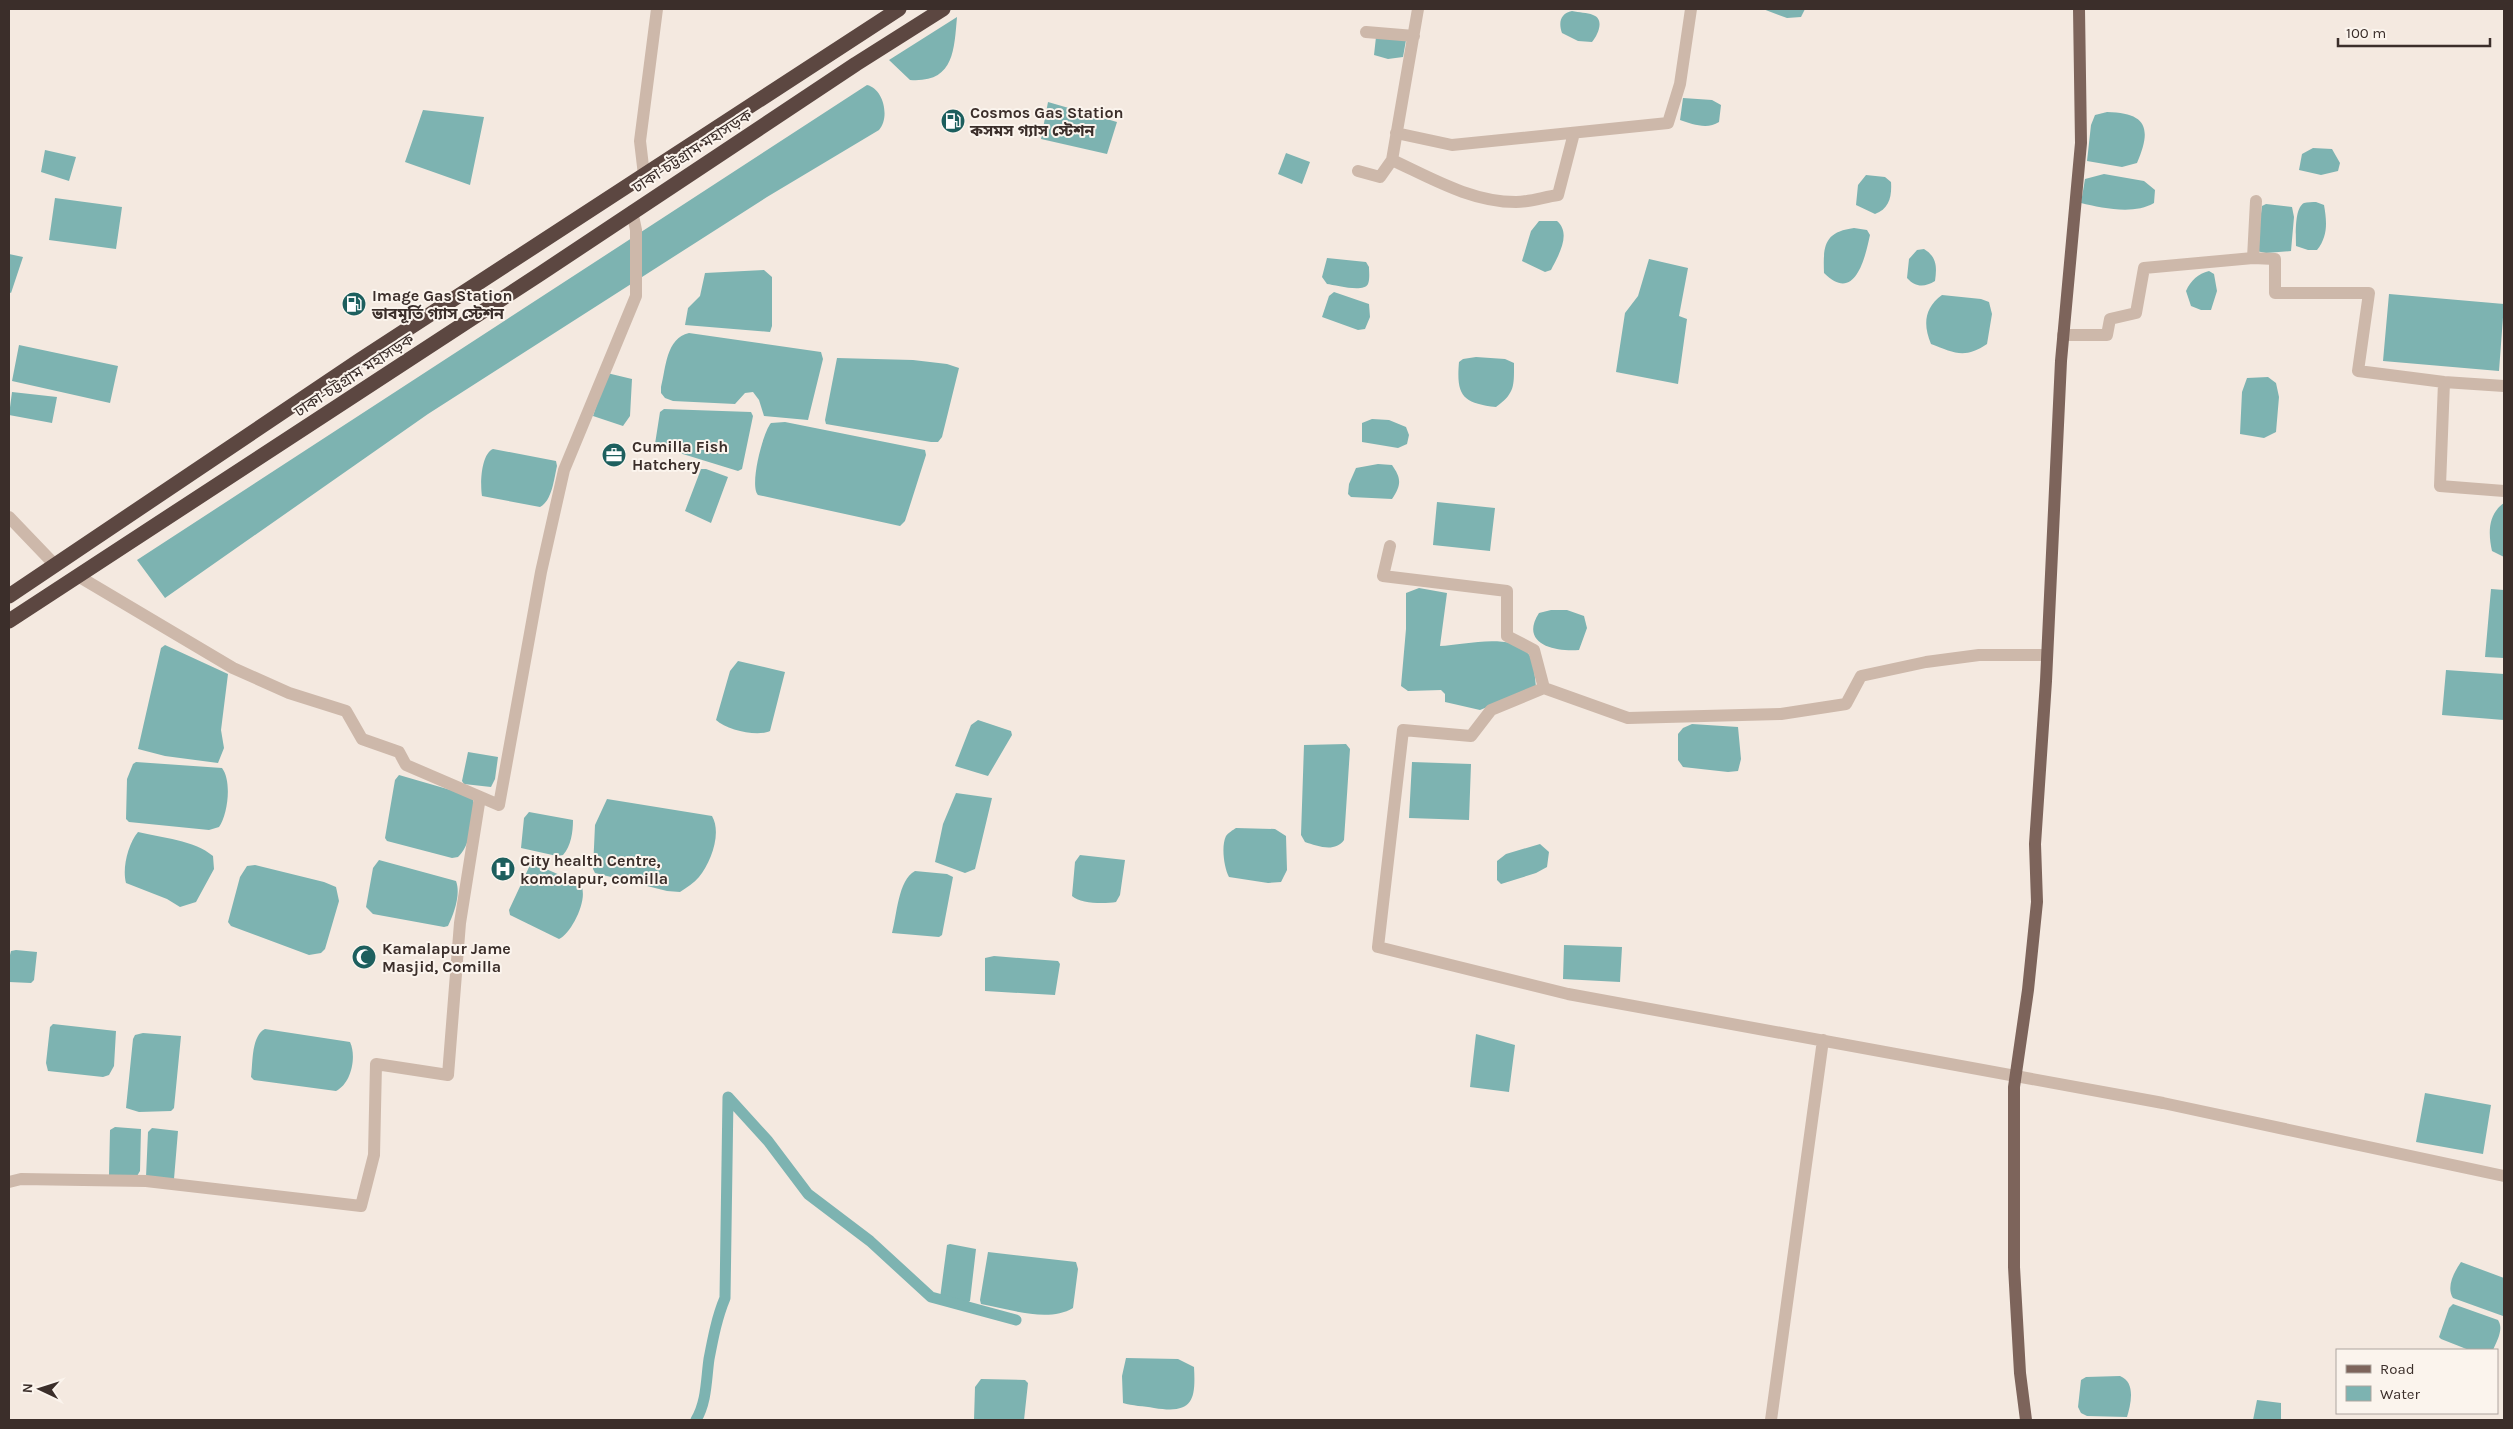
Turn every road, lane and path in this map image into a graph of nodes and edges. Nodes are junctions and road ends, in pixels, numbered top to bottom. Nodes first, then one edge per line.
1 (657, 9) edge
2 (899, 9) edge
3 (943, 9) edge
4 (1418, 9) edge
5 (1691, 9) edge
6 (2079, 9) edge
7 (1366, 32) dead end
8 (1414, 36) junction
9 (1396, 133) junction
10 (1574, 133) junction
11 (1392, 160) junction
12 (1358, 171) dead end
13 (644, 175) junction
14 (2256, 201) dead end
15 (632, 212) junction
16 (2253, 258) junction
17 (2064, 335) junction
18 (2444, 382) junction
19 (2504, 386) edge
20 (2504, 491) edge
21 (9, 517) edge
22 (1390, 546) dead end
23 (55, 566) junction
24 (78, 576) junction
25 (9, 596) edge
26 (9, 621) edge
27 (2047, 655) junction
28 (1544, 688) junction
29 (480, 797) junction
30 (1823, 1040) junction
31 (2016, 1076) junction
32 (2504, 1176) edge
33 (9, 1182) edge
34 (1771, 1420) edge
35 (2026, 1420) edge

1 - 13 street
2 - 13 highway, ঢাকা-চট্টগ্রাম মহাসড়ক
3 - 15 highway, ঢাকা-চট্টগ্রাম মহাসড়ক
4 - 8 street
5 - 10 street
6 - 17 main road
7 - 8 street
8 - 9 street
9 - 10 street
9 - 11 street
10 - 11 street
11 - 12 street
13 - 23 highway, ঢাকা-চট্টগ্রাম মহাসড়ক
14 - 16 street
15 - 24 highway, ঢাকা-চট্টগ্রাম মহাসড়ক
15 - 29 street
16 - 17 street
16 - 18 street
17 - 27 main road
18 - 19 street
18 - 20 street
21 - 23 street
22 - 28 street
23 - 25 highway, ঢাকা-চট্টগ্রাম মহাসড়ক
24 - 26 highway, ঢাকা-চট্টগ্রাম মহাসড়ক
24 - 29 street
27 - 28 street
27 - 31 main road
28 - 30 street
29 - 33 street
30 - 31 street
30 - 34 street
31 - 32 street
31 - 35 main road

